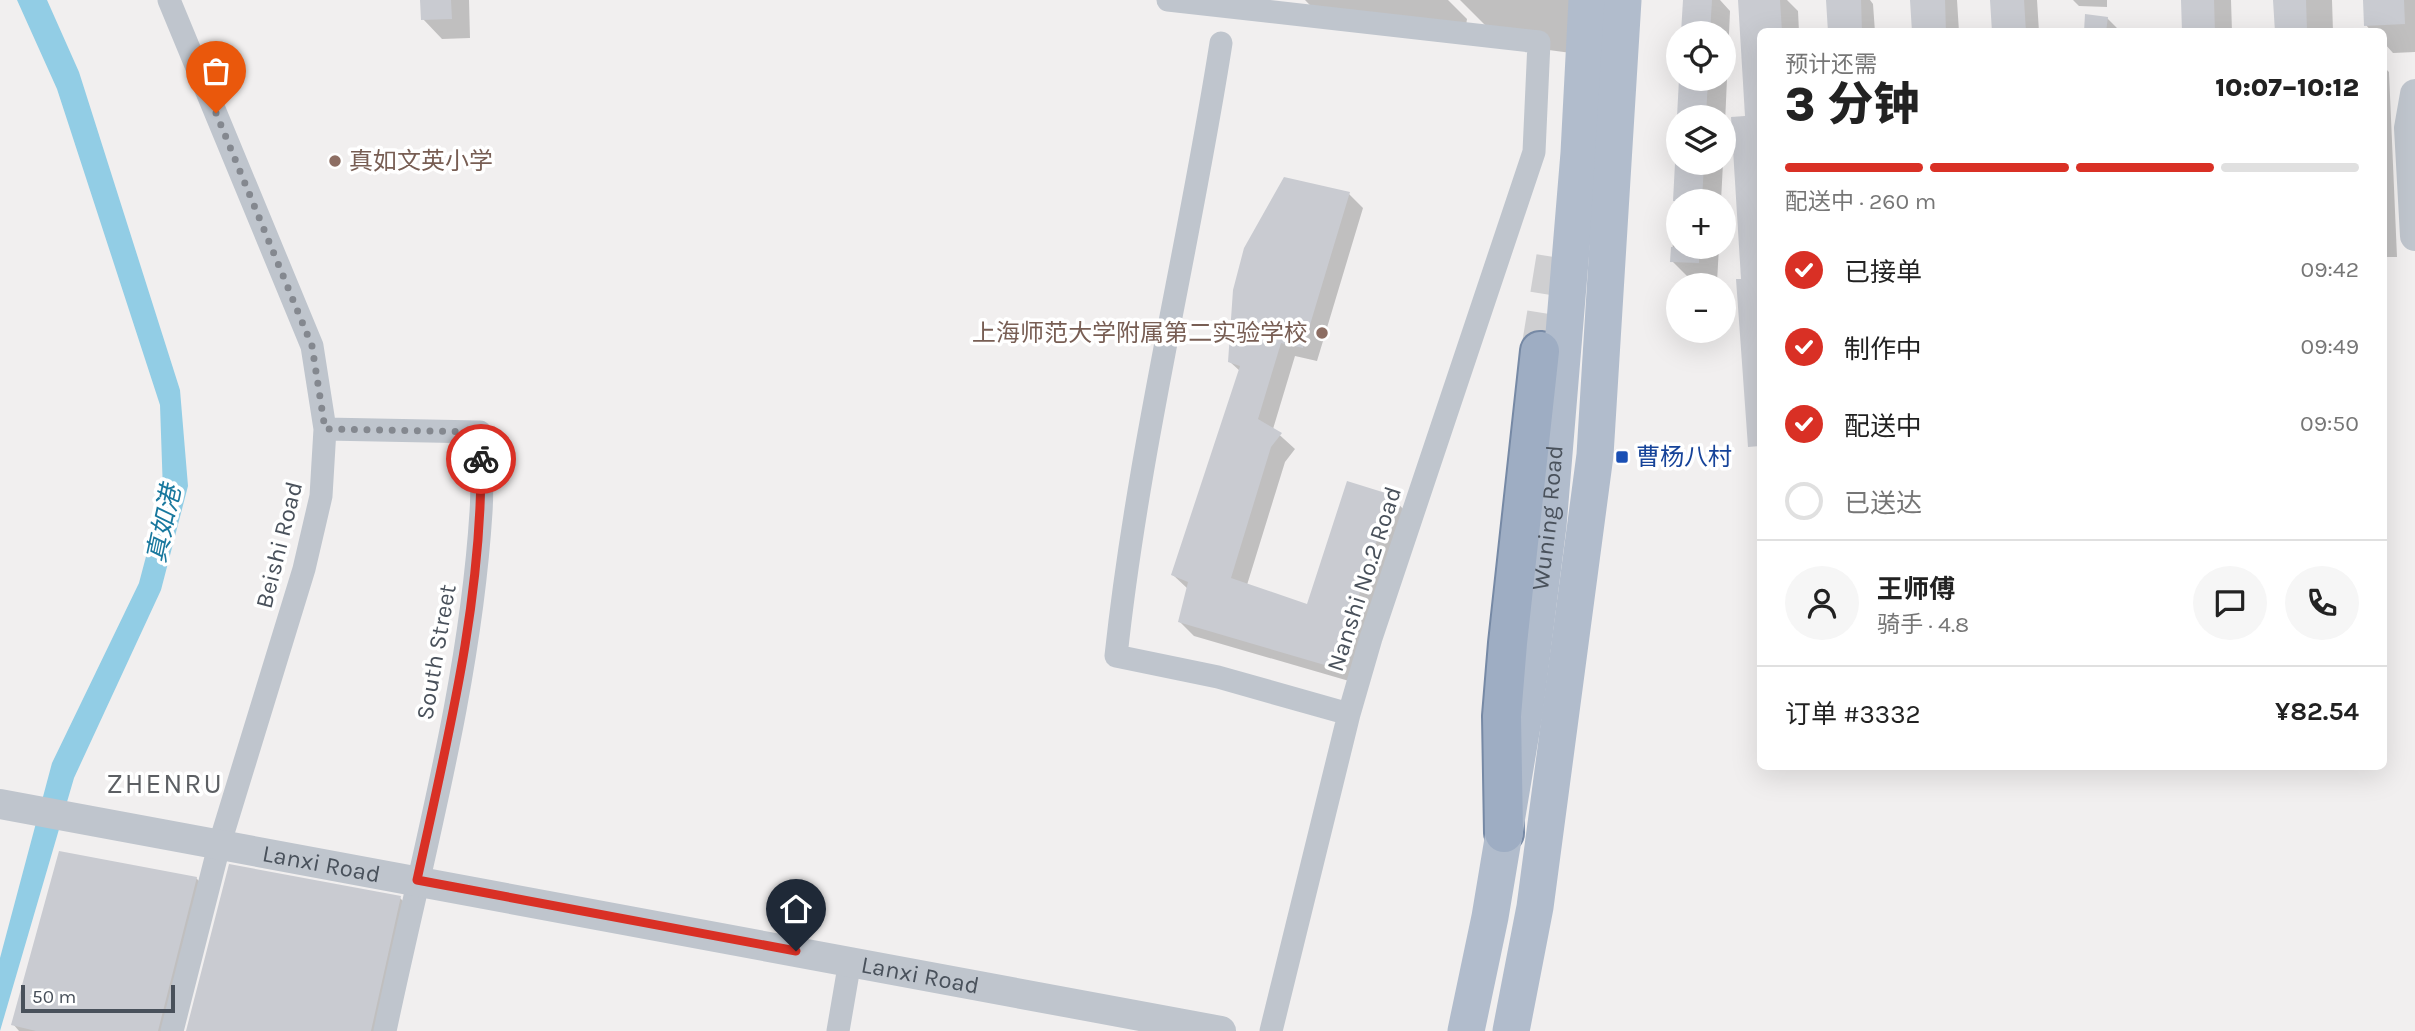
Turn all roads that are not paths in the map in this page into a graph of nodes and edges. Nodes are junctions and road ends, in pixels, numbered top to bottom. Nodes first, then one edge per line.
1 (169, 0) edge
2 (1168, 0) edge
3 (1587, 0) edge
4 (1623, 0) edge
5 (1221, 43) dead end
6 (2415, 94) edge
7 (2415, 236) edge
8 (1540, 351) tunnel mouth
9 (325, 429) junction
10 (1349, 714) junction
11 (0, 804) edge
12 (1504, 833) junction
13 (219, 846) junction
14 (417, 880) junction
15 (850, 961) junction
16 (172, 1031) edge
17 (385, 1031) edge
18 (838, 1031) edge
19 (1221, 1031) edge
20 (1271, 1031) edge
21 (1466, 1031) edge
22 (1511, 1031) edge

1 - 9 street, Beishi Road
2 - 10 street, Nanshi No.2 Road
3 - 12 main road, Wuning Road
4 - 22 main road, Wuning Road
5 - 10 street
6 - 7 street
8 - 12 highway
9 - 13 street, Beishi Road
9 - 14 street, South Street
10 - 20 street, Nanshi No.2 Road
11 - 13 street, Lanxi Road
12 - 21 main road, Wuning Road
13 - 14 street, Lanxi Road
13 - 16 street, Beishi Road
14 - 15 street, Lanxi Road
14 - 17 street, South Street
15 - 18 street
15 - 19 street, Lanxi Road

